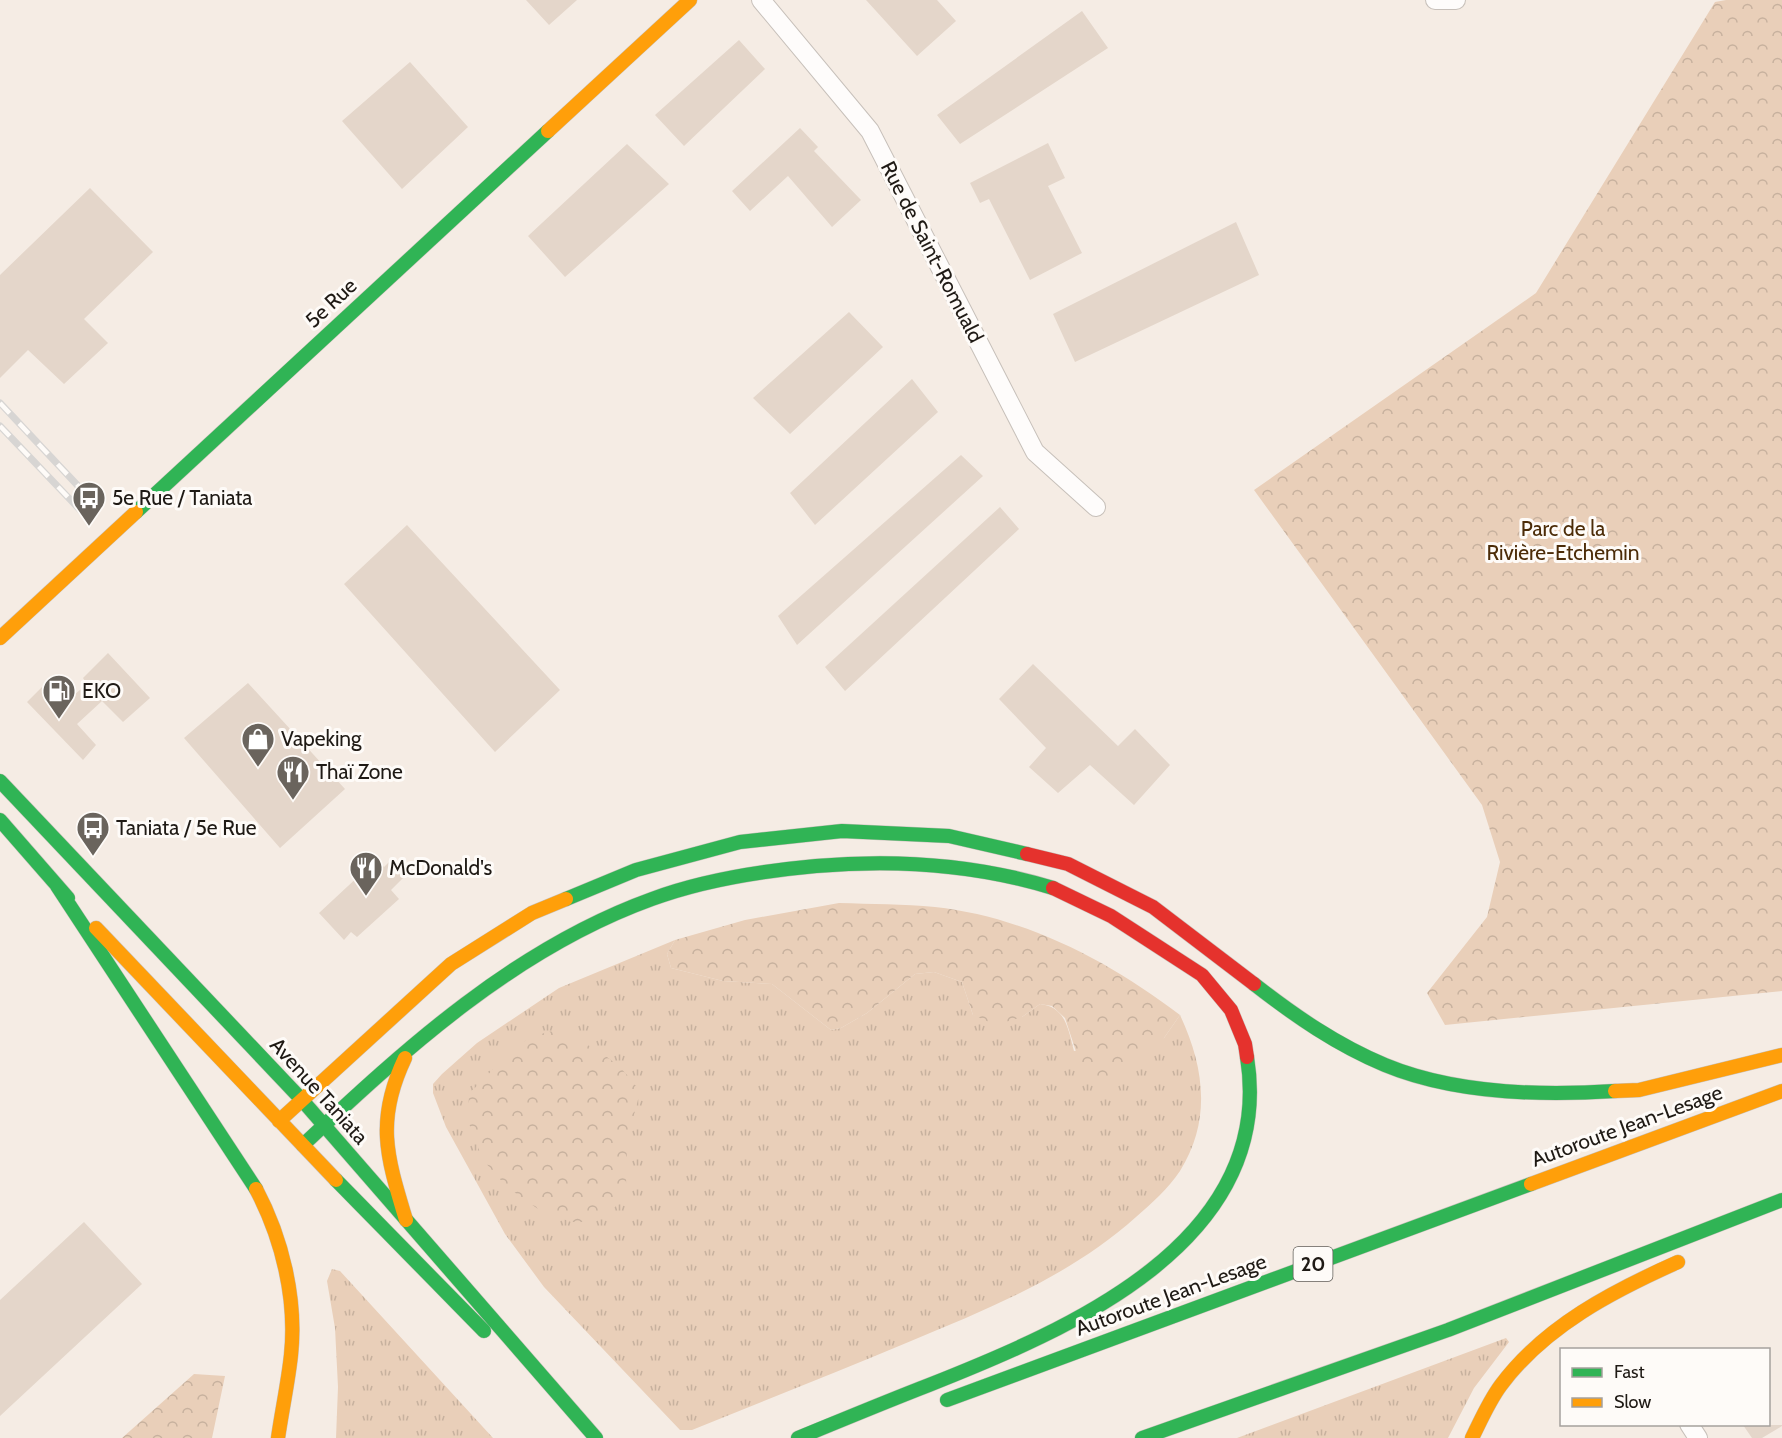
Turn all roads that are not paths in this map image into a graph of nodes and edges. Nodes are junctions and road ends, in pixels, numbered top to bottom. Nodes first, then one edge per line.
1 (690, 0) edge
2 (761, 0) edge
3 (1435, 0) edge
4 (1456, 0) edge
5 (1096, 507) dead end
6 (0, 638) edge
7 (0, 781) edge
8 (0, 820) edge
9 (57, 886) junction
10 (411, 1047) junction
11 (1782, 1055) edge
12 (1782, 1091) edge
13 (302, 1101) junction
14 (279, 1121) junction
15 (323, 1126) junction
16 (303, 1145) junction
17 (1782, 1200) edge
18 (406, 1220) junction
19 (1688, 1258) dead end
20 (931, 1406) dead end
21 (278, 1438) edge
22 (594, 1438) edge
23 (798, 1438) edge
24 (1142, 1438) edge
25 (1472, 1438) edge

1 - 6 main road, 5e Rue
2 - 5 street, Rue de Saint-Romuald
3 - 4 street
7 - 13 main road, Avenue Taniata
8 - 9 main road, Avenue Taniata
9 - 14 main road, Avenue Taniata
9 - 21 main road
10 - 15 main road
10 - 18 main road
10 - 23 main road
11 - 13 main road
12 - 20 main road, Autoroute Jean-Lesage / 20
13 - 14 main road
13 - 15 main road, Avenue Taniata
14 - 16 main road, Avenue Taniata
15 - 16 main road
15 - 18 main road, Avenue Taniata
16 - 22 main road, Avenue Taniata
17 - 24 main road
18 - 22 main road, Avenue Taniata
19 - 25 main road

